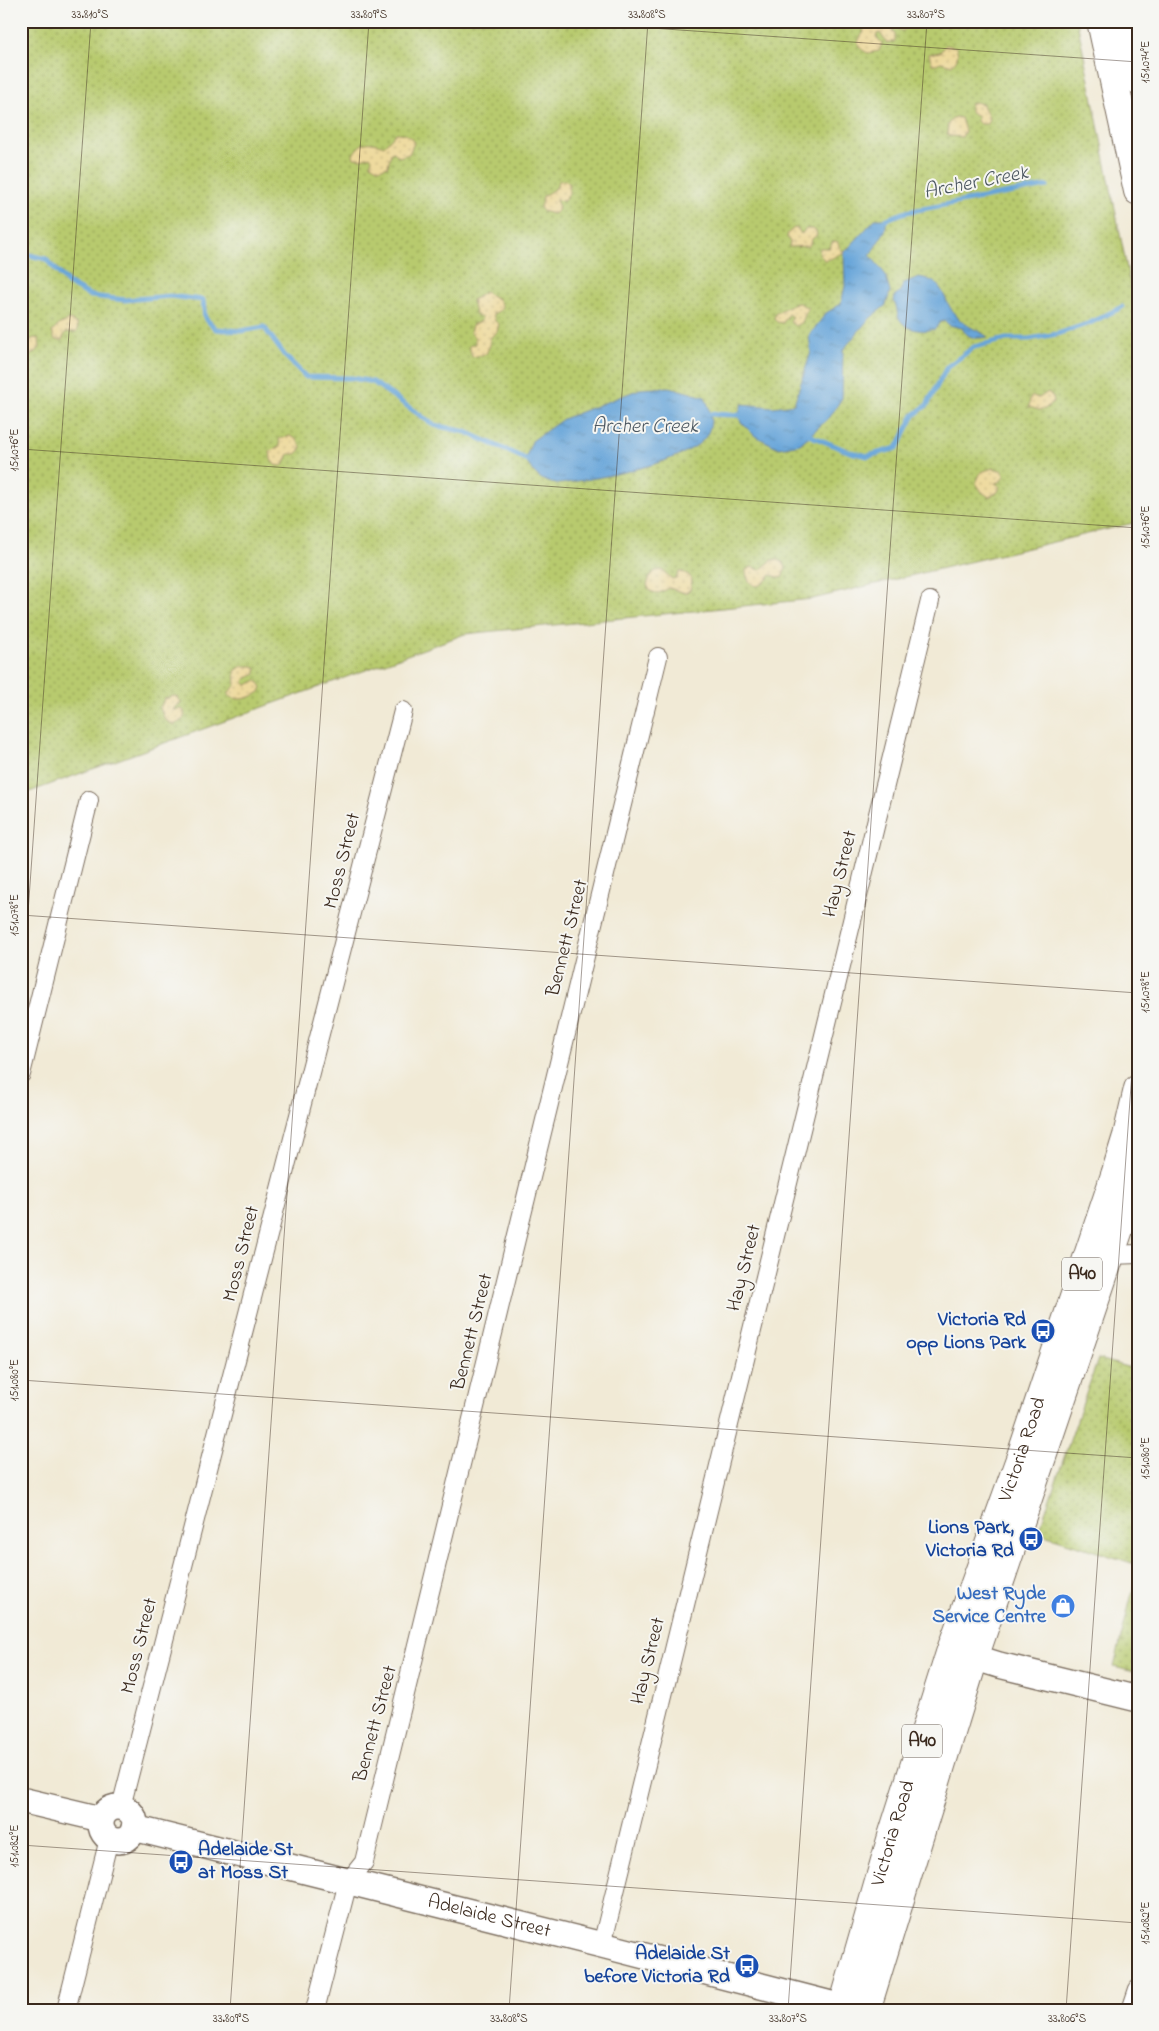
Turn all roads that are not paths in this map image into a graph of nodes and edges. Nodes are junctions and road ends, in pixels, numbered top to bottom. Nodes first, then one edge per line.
1 (1101, 21) edge
2 (1125, 21) edge
3 (1138, 80) edge
4 (1138, 191) edge
5 (930, 601) dead end
6 (658, 658) dead end
7 (404, 711) dead end
8 (89, 800) dead end
9 (21, 1074) edge
10 (1138, 1089) edge
11 (1138, 1173) edge
12 (1138, 1254) edge
13 (1111, 1255) junction
14 (963, 1654) junction
15 (1138, 1699) edge
16 (21, 1800) edge
17 (110, 1822) junction
18 (348, 1882) junction
19 (602, 1945) junction
20 (1138, 1989) edge
21 (851, 2009) edge
22 (66, 2010) edge
23 (315, 2010) edge
24 (1131, 2010) edge

1 - 4 highway
2 - 3 highway
5 - 19 street, Hay Street
6 - 18 street, Bennett Street
7 - 17 street, Moss Street
8 - 9 street
10 - 14 highway, Victoria Road / A40
11 - 13 highway, Victoria Road / A40
12 - 13 street
13 - 14 highway, Victoria Road / A40
14 - 15 street
14 - 21 highway, Victoria Road / A40
16 - 17 street
17 - 18 street, Adelaide Street
17 - 22 street, Moss Street
18 - 19 street, Adelaide Street
18 - 23 street, Bennett Street
19 - 21 street, Adelaide Street
20 - 24 street

